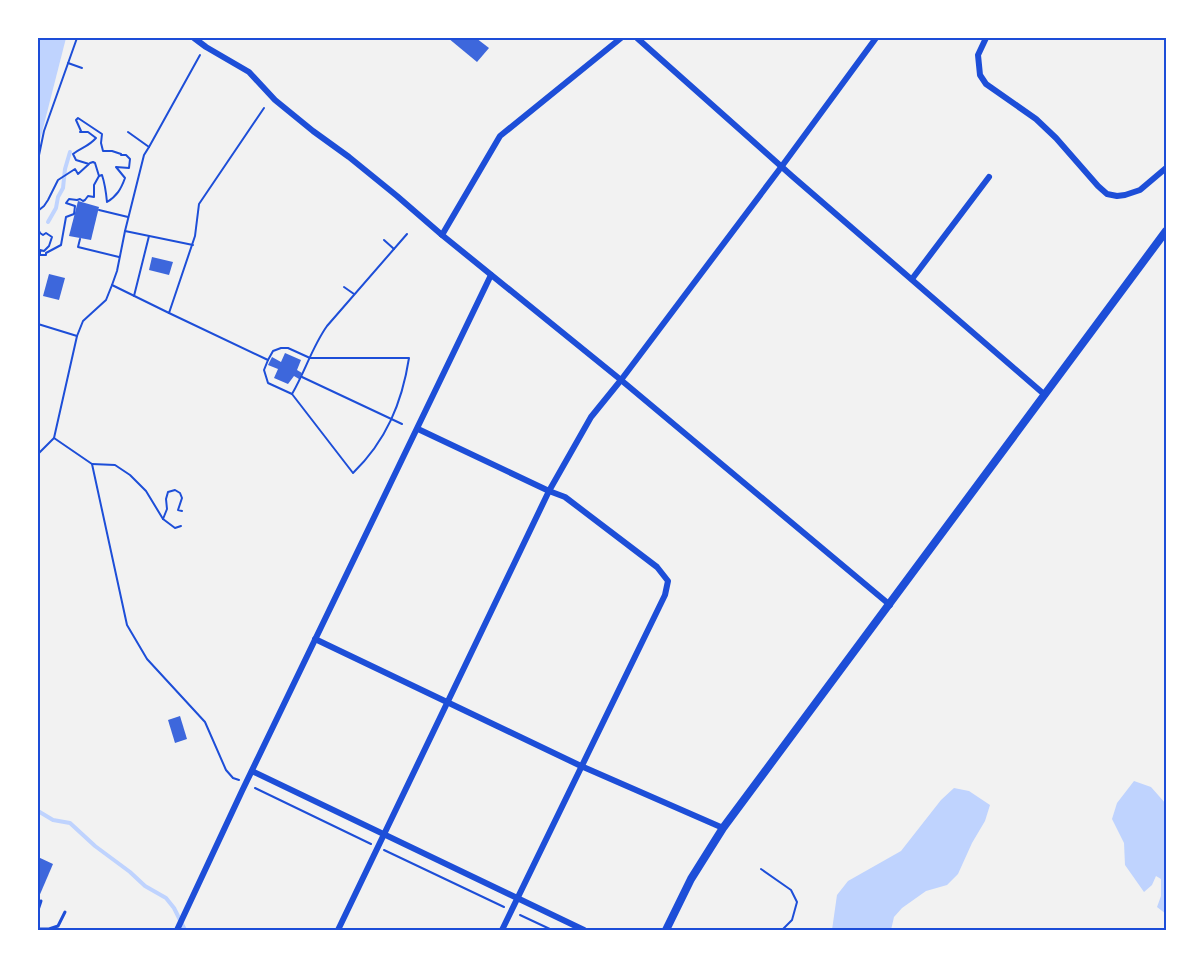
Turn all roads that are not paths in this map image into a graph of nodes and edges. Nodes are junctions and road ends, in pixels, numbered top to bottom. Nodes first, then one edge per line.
1 (194, 38) edge
2 (621, 38) edge
3 (637, 38) edge
4 (876, 38) edge
5 (986, 38) edge
6 (782, 166) junction
7 (1167, 168) edge
8 (989, 177) dead end
9 (1167, 231) edge
10 (442, 235) junction
11 (491, 275) junction
12 (912, 279) junction
13 (621, 380) junction
14 (1045, 395) junction
15 (418, 429) junction
16 (549, 491) junction
17 (890, 605) junction
18 (315, 639) junction
19 (448, 703) junction
20 (581, 766) junction
21 (252, 771) junction
22 (723, 828) junction
23 (385, 835) junction
24 (517, 899) junction
25 (41, 901) dead end
26 (38, 909) edge
27 (65, 912) dead end
28 (38, 929) edge
29 (177, 930) edge
30 (338, 930) edge
31 (502, 930) edge
32 (584, 930) edge
33 (666, 930) edge

1 - 10 street
2 - 10 street
3 - 6 street
4 - 6 street
5 - 7 street
6 - 12 street
6 - 13 street
8 - 12 street
9 - 14 main road
10 - 11 street
11 - 13 street
11 - 15 street
12 - 14 street
13 - 16 street
13 - 17 street
14 - 17 main road
15 - 16 street
15 - 18 street
16 - 19 street
16 - 20 street
17 - 22 main road
18 - 19 street
18 - 21 street
19 - 20 street
19 - 23 street
20 - 22 street
20 - 24 street
21 - 23 street
21 - 29 street
22 - 33 main road
23 - 24 street
23 - 30 street
24 - 31 street
24 - 32 street
25 - 26 lane
27 - 28 lane

